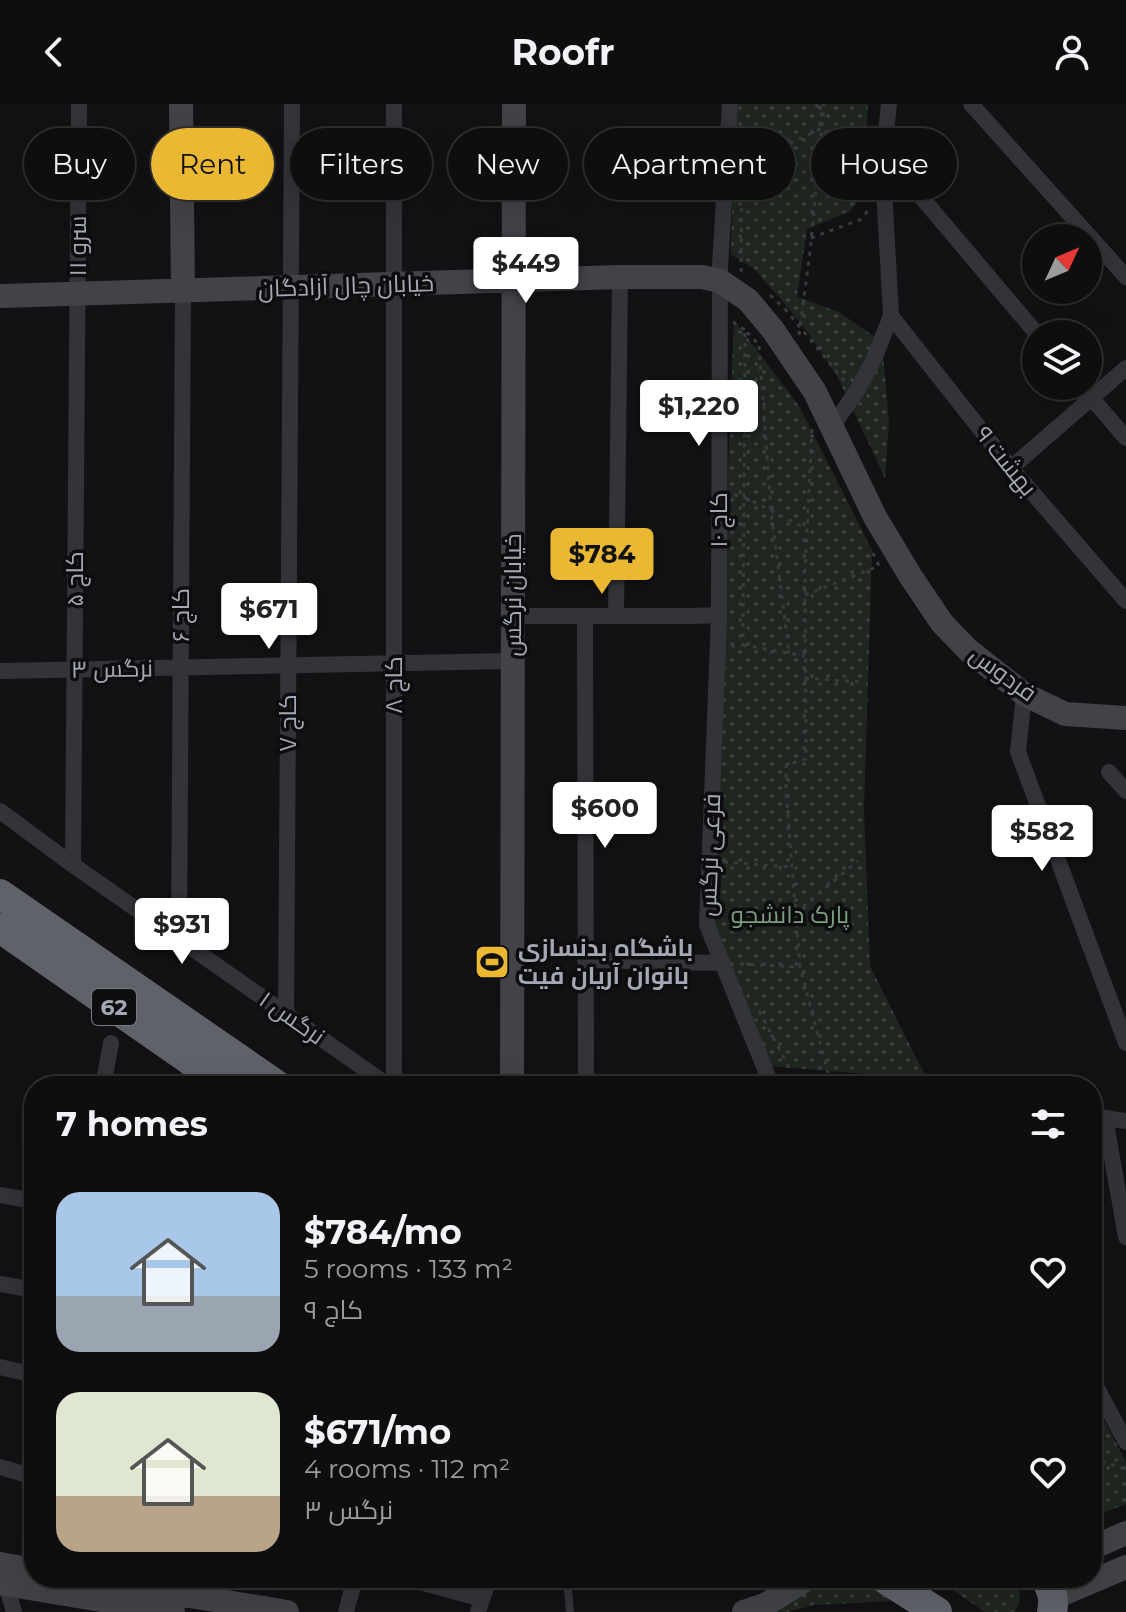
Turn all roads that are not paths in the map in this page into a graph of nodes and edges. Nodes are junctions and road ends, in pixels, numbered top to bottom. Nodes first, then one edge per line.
1 (79, 104) edge
2 (181, 104) edge
3 (292, 104) edge
4 (394, 104) edge
5 (514, 104) edge
6 (730, 104) edge
7 (889, 104) edge
8 (971, 104) edge
9 (887, 128) edge
10 (885, 200) edge
11 (924, 200) edge
12 (620, 277) junction
13 (1126, 277) edge
14 (513, 281) junction
15 (720, 281) junction
16 (394, 284) junction
17 (291, 287) junction
18 (183, 290) junction
19 (77, 293) junction
20 (0, 296) edge
21 (891, 316) junction
22 (1025, 320) edge
23 (1126, 368) edge
24 (1102, 382) edge
25 (1078, 400) edge
26 (1093, 400) edge
27 (825, 430) junction
28 (1126, 438) edge
29 (1011, 468) junction
30 (1126, 601) edge
31 (719, 615) junction
32 (513, 616) junction
33 (585, 616) junction
34 (616, 616) junction
35 (512, 661) junction
36 (394, 663) junction
37 (288, 666) junction
38 (181, 668) junction
39 (75, 670) junction
40 (0, 671) edge
41 (1024, 694) junction
42 (1126, 718) edge
43 (1109, 772) dead end
44 (1126, 791) edge
45 (0, 811) edge
46 (73, 865) junction
47 (0, 894) edge
48 (0, 928) edge
49 (179, 939) junction
50 (585, 960) junction
51 (723, 963) junction
52 (286, 1015) junction
53 (111, 1043) dead end
54 (1126, 1043) edge
55 (190, 1074) edge
56 (105, 1076) edge
57 (264, 1076) edge
58 (376, 1076) edge
59 (391, 1076) edge
60 (512, 1076) edge
61 (586, 1076) edge
62 (768, 1076) edge
63 (1102, 1117) edge
64 (1126, 1121) edge
65 (1102, 1130) edge
66 (0, 1195) edge
67 (24, 1199) edge
68 (1126, 1237) edge
69 (0, 1284) edge
70 (24, 1288) edge
71 (0, 1367) edge
72 (24, 1373) edge
73 (1102, 1398) edge
74 (1126, 1442) edge
75 (0, 1467) edge
76 (24, 1474) edge
77 (1126, 1533) edge
78 (1102, 1544) edge
79 (1126, 1567) edge
80 (24, 1572) edge
81 (2, 1577) edge
82 (1102, 1578) edge
83 (24, 1579) edge
84 (96, 1588) edge
85 (352, 1588) edge
86 (432, 1588) edge
87 (568, 1588) edge
88 (788, 1588) edge
89 (900, 1588) edge
90 (1080, 1588) edge
91 (131, 1595) edge
92 (1054, 1600) edge
93 (480, 1606) edge
94 (14, 1612) edge
95 (173, 1612) edge
96 (287, 1612) edge
97 (346, 1612) edge
98 (570, 1612) edge
99 (744, 1612) edge
100 (937, 1612) edge

1 - 19 street, سرو ۱۱
2 - 18 street
3 - 17 street, کاج ۷
4 - 16 street, کاج ۸
5 - 14 street, خیابان نرگس
6 - 15 street, کاج ۱۰
7 - 9 street
8 - 13 street
10 - 21 street
11 - 22 street
12 - 14 street, خیابان چال آزادگان
12 - 15 street, خیابان چال آزادگان
12 - 34 street
14 - 16 street, خیابان چال آزادگان
14 - 32 street, خیابان نرگس
15 - 27 street
15 - 31 street, کاج ۱۰
16 - 17 street, خیابان چال آزادگان
16 - 36 street, کاج ۸
17 - 18 street, خیابان چال آزادگان
17 - 37 street, کاج ۷
18 - 19 street, خیابان چال آزادگان
18 - 38 street, کاج ۶
19 - 20 street, خیابان چال آزادگان
19 - 39 street, کاج ۵
21 - 27 street
21 - 29 street, بهشت ۹
23 - 24 street
25 - 29 street
26 - 28 street
27 - 41 street, فردوس
29 - 30 street, بهشت ۹
31 - 34 street
31 - 51 street, فرعی نرگس
32 - 33 street
32 - 35 street, خیابان نرگس
33 - 34 street
33 - 50 street
35 - 36 street, نرگس ۳
35 - 60 street, خیابان نرگس
36 - 37 street, نرگس ۳
36 - 59 street, کاج ۸
37 - 38 street, نرگس ۳
37 - 52 street, کاج ۷
38 - 39 street, نرگس ۳
38 - 49 street, کاج ۶
39 - 40 street, نرگس ۳
39 - 46 street, کاج ۵
41 - 42 street, فردوس
41 - 54 street
43 - 44 street
45 - 46 street, نرگس ۱
46 - 49 street, نرگس ۱
47 - 57 highway, 62
48 - 55 highway, 62
49 - 52 street, نرگس ۱
50 - 51 street
50 - 61 street
51 - 62 street, فرعی نرگس
52 - 58 street, نرگس ۱
53 - 56 street
63 - 64 street
65 - 68 street
66 - 67 street
69 - 70 street
71 - 72 street
73 - 74 street
75 - 76 street
77 - 78 street
79 - 82 street
80 - 81 street
81 - 83 street
81 - 94 street
84 - 91 street
85 - 97 street
86 - 93 street
87 - 98 lane
88 - 99 street
89 - 100 highway
90 - 92 street
91 - 95 street
91 - 96 street

